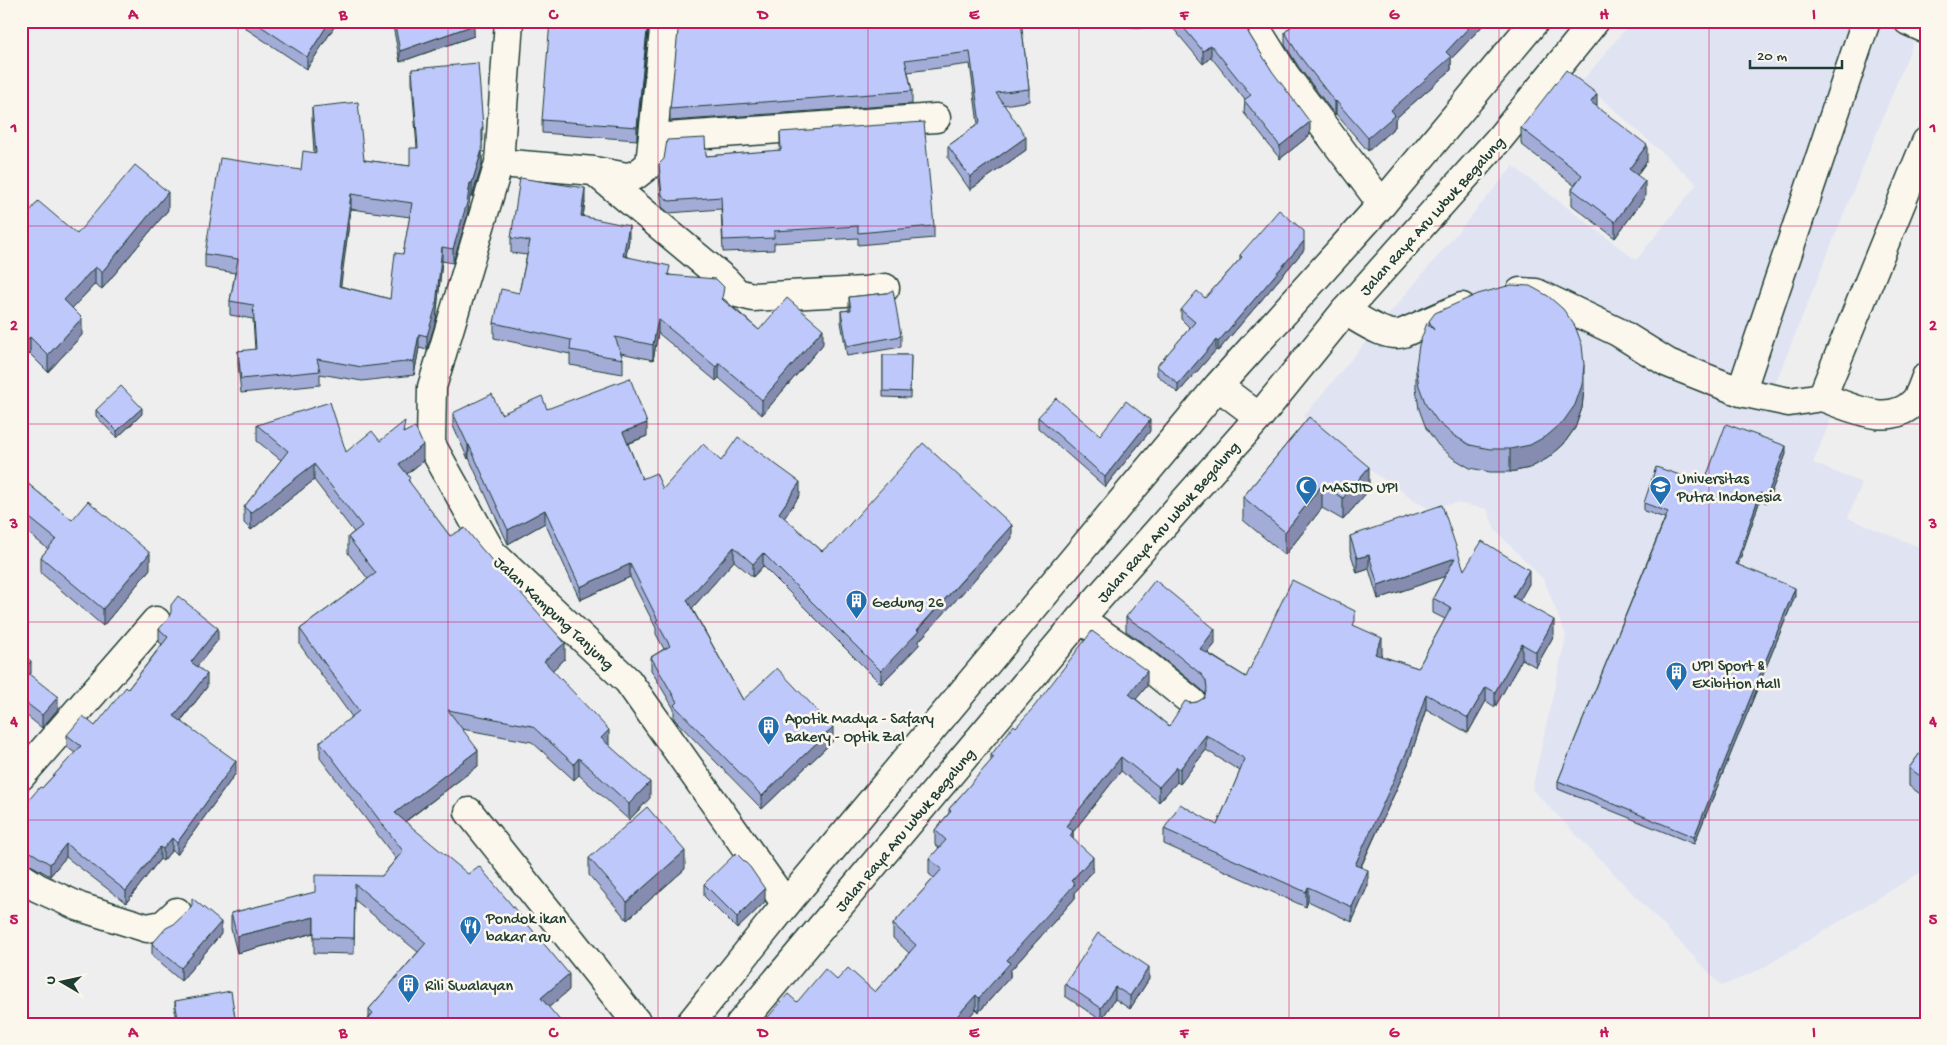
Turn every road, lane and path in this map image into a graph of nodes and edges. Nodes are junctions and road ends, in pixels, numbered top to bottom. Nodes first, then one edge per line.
1 (509, 21) edge
2 (665, 21) edge
3 (1535, 21) edge
4 (1595, 21) edge
5 (1866, 21) edge
6 (1262, 38) dead end
7 (936, 118) dead end
8 (653, 138) junction
9 (1926, 142) edge
10 (499, 163) junction
11 (594, 171) junction
12 (1382, 204) junction
13 (885, 288) dead end
14 (1345, 311) junction
15 (1926, 376) edge
16 (1218, 386) junction
17 (1741, 392) junction
18 (1822, 397) junction
19 (1259, 417) junction
20 (1080, 619) junction
21 (156, 621) dead end
22 (1192, 702) edge
23 (21, 776) edge
24 (470, 812) dead end
25 (21, 877) edge
26 (786, 904) junction
27 (177, 912) dead end
28 (638, 1024) edge
29 (690, 1024) edge
30 (740, 1024) edge

1 - 10 main road, Jalan Kampung Tanjung
2 - 8 main road
3 - 12 main road
4 - 14 main road, Jalan Raya Aru Lubuk Begalung
5 - 17 main road
6 - 12 main road
7 - 8 main road
8 - 11 main road
9 - 18 main road
10 - 11 main road
10 - 26 main road, Jalan Kampung Tanjung
11 - 13 main road
12 - 16 main road
14 - 17 main road
14 - 19 main road, Jalan Raya Aru Lubuk Begalung
15 - 18 main road
16 - 19 main road
16 - 26 main road
17 - 18 main road
19 - 20 main road, Jalan Raya Aru Lubuk Begalung
20 - 22 main road
20 - 30 main road, Jalan Raya Aru Lubuk Begalung
21 - 23 main road
24 - 28 main road
25 - 27 main road
26 - 29 main road

